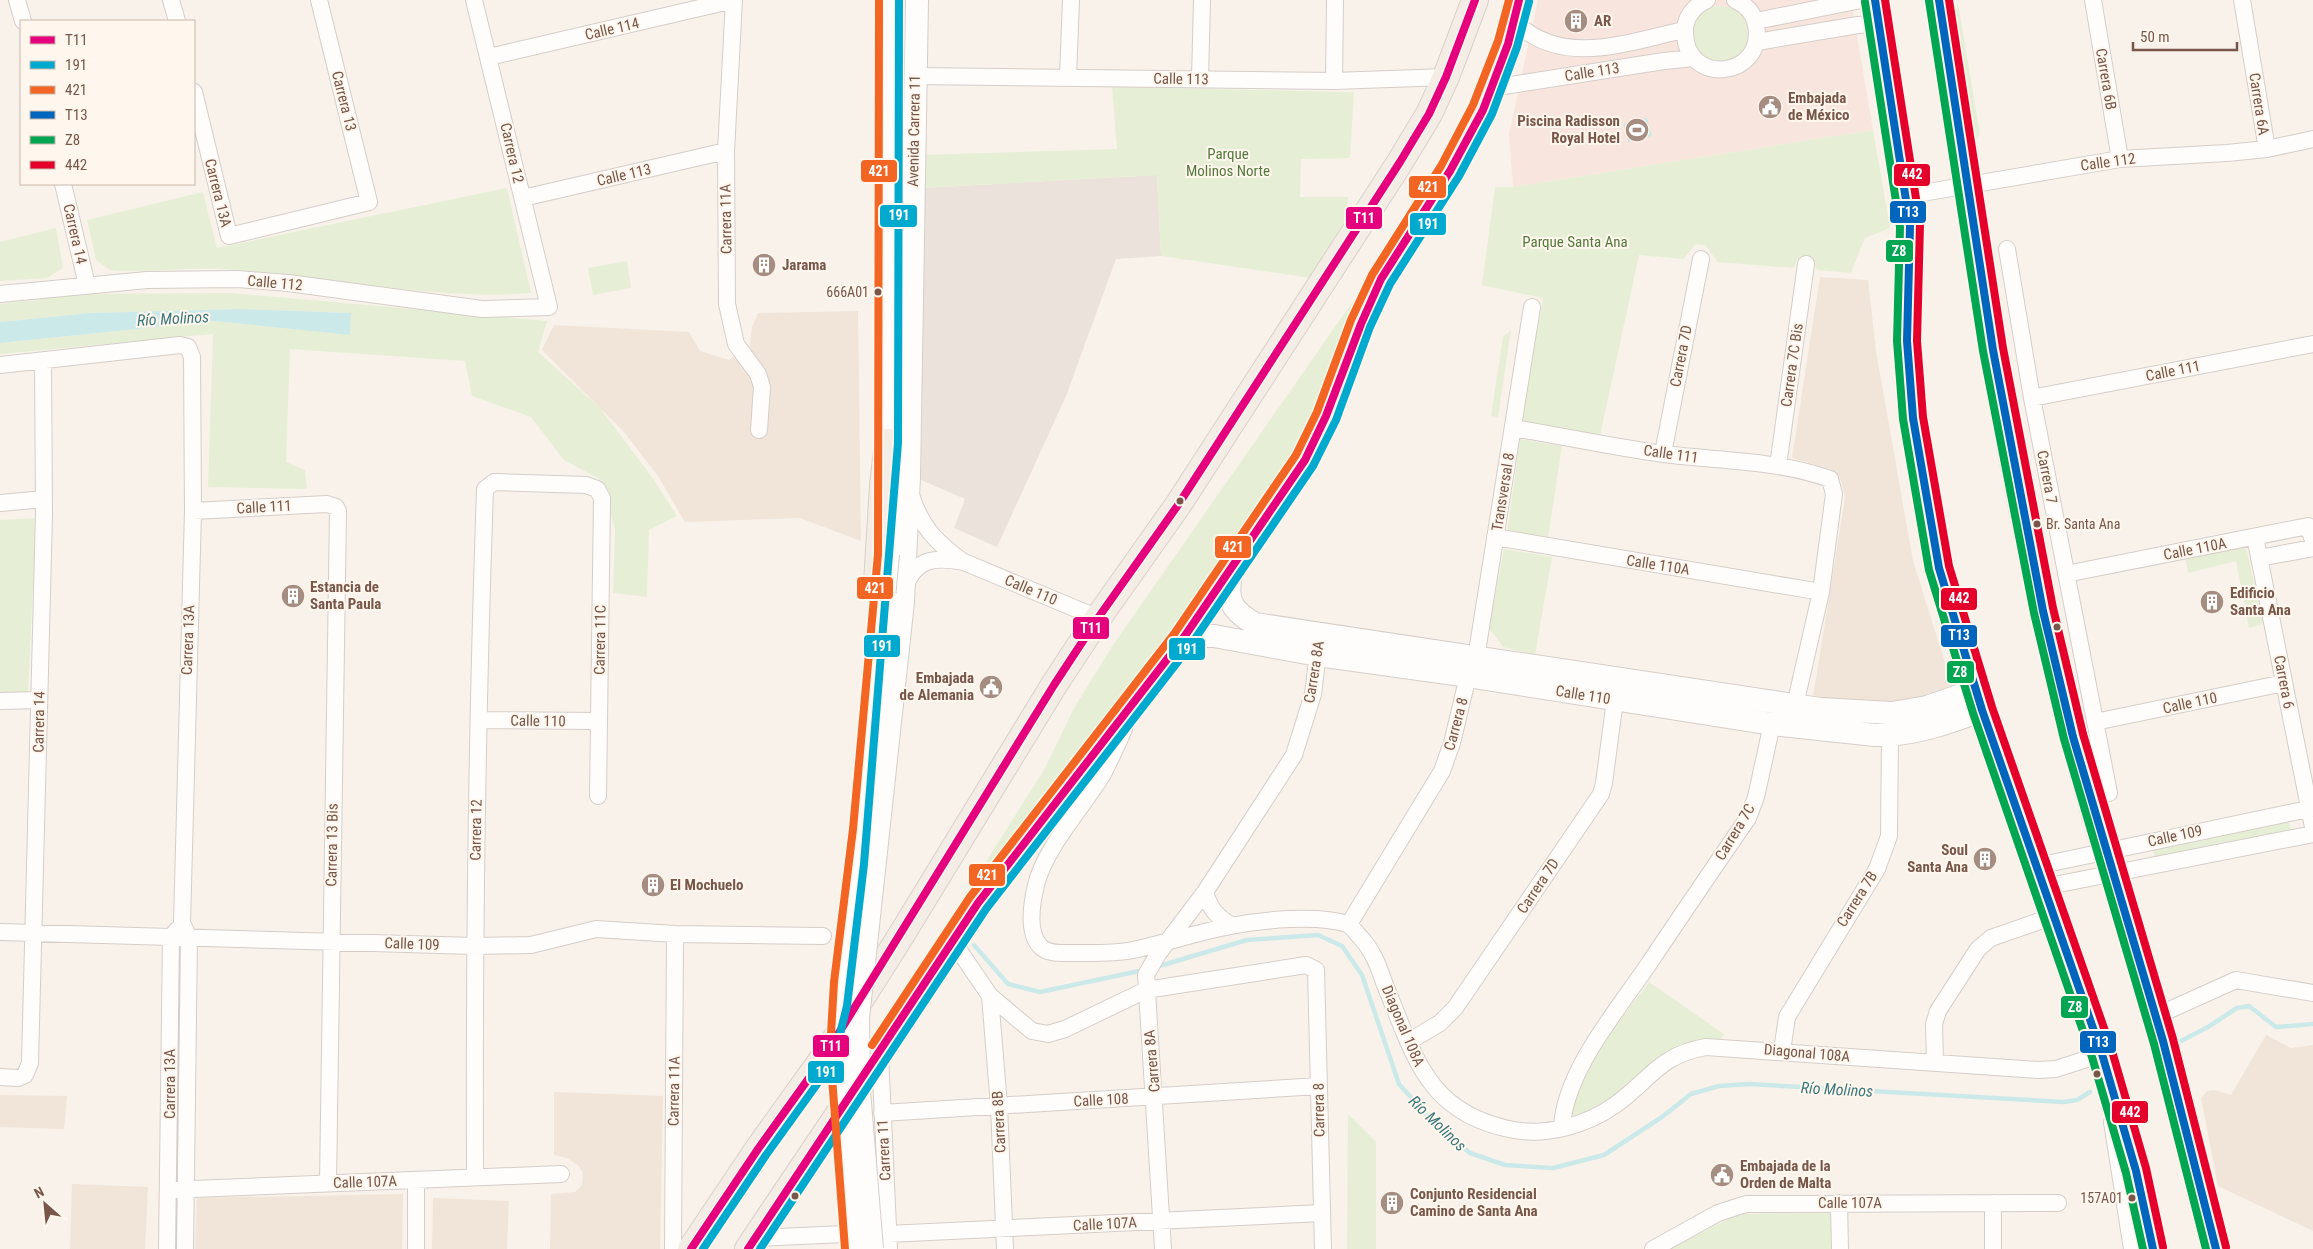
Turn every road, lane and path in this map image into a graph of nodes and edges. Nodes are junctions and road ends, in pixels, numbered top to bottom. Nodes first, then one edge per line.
1 (17, 0) edge
2 (172, 0) edge
3 (319, 0) edge
4 (474, 0) edge
5 (734, 0) edge
6 (889, 0) edge
7 (917, 0) edge
8 (1071, 0) edge
9 (1202, 0) edge
10 (1335, 0) edge
11 (1474, 0) edge
12 (1707, 0) edge
13 (1735, 0) edge
14 (1861, 0) edge
15 (1874, 0) edge
16 (1939, 0) edge
17 (2092, 0) edge
18 (2242, 0) edge
19 (1517, 11) edge
20 (23, 20) edge
21 (177, 20) edge
22 (1756, 21) junction
23 (1878, 26) junction
24 (1684, 30) junction
25 (1757, 42) junction
26 (489, 57) junction
27 (1694, 58) junction
28 (915, 76) junction
29 (1068, 77) junction
30 (1446, 77) junction
31 (1200, 80) junction
32 (1334, 81) junction
33 (1491, 88) junction
34 (195, 96) edge
35 (2313, 139) edge
36 (2267, 149) junction
37 (726, 151) junction
38 (2120, 159) junction
39 (63, 185) edge
40 (1966, 185) junction
41 (1917, 194) junction
42 (523, 198) junction
43 (229, 236) joint
44 (2008, 249) dead end
45 (1701, 259) dead end
46 (1806, 264) dead end
47 (87, 285) junction
48 (0, 294) edge
49 (549, 307) joint
50 (1532, 307) dead end
51 (2313, 344) edge
52 (43, 361) junction
53 (0, 365) edge
54 (2032, 398) junction
55 (1513, 428) junction
56 (759, 430) dead end
57 (888, 442) junction
58 (1663, 453) junction
59 (1778, 466) junction
60 (909, 478) junction
61 (490, 484) joint
62 (44, 499) junction
63 (0, 503) edge
64 (336, 507) joint
65 (193, 511) junction
66 (1495, 537) junction
67 (2255, 537) junction
68 (2313, 540) edge
69 (2313, 548) edge
70 (2259, 558) junction
71 (964, 562) junction
72 (1232, 568) junction
73 (2066, 574) junction
74 (1822, 592) junction
75 (903, 596) junction
76 (1098, 618) junction
77 (1182, 640) junction
78 (1319, 644) junction
79 (1472, 667) junction
80 (2284, 683) junction
81 (1144, 689) junction
82 (0, 700) edge
83 (39, 700) junction
84 (1615, 700) junction
85 (1979, 700) junction
86 (1795, 705) junction
87 (479, 720) junction
88 (598, 721) junction
89 (2095, 722) junction
90 (1772, 724) junction
91 (1890, 736) junction
92 (2109, 793) dead end
93 (598, 796) dead end
94 (2311, 809) edge
95 (2313, 827) edge
96 (2313, 834) edge
97 (2109, 862) junction
98 (2040, 876) junction
99 (1205, 892) junction
100 (2054, 916) junction
101 (1348, 924) junction
102 (1231, 926) junction
103 (185, 931) junction
104 (0, 932) edge
105 (35, 932) junction
106 (674, 934) junction
107 (822, 936) dead end
108 (171, 937) junction
109 (952, 940) junction
110 (331, 941) junction
111 (1169, 941) junction
112 (474, 946) junction
113 (1146, 983) junction
114 (2313, 992) edge
115 (990, 996) junction
116 (2156, 1016) junction
117 (1408, 1042) junction
118 (1782, 1051) junction
119 (880, 1052) junction
120 (2102, 1054) junction
121 (824, 1057) junction
122 (1935, 1063) junction
123 (0, 1078) edge
124 (1319, 1086) junction
125 (1155, 1097) junction
126 (2115, 1097) junction
127 (998, 1106) junction
128 (838, 1112) junction
129 (882, 1113) junction
130 (1562, 1128) junction
131 (561, 1174) dead end
132 (475, 1177) junction
133 (416, 1180) junction
134 (328, 1183) junction
135 (185, 1189) junction
136 (168, 1190) junction
137 (1839, 1203) junction
138 (1993, 1203) junction
139 (2058, 1203) dead end
140 (1322, 1213) junction
141 (1162, 1221) junction
142 (1004, 1229) junction
143 (849, 1244) edge
144 (883, 1244) edge
145 (753, 1245) edge
146 (167, 1249) edge
147 (185, 1249) edge
148 (416, 1249) edge
149 (673, 1249) edge
150 (691, 1249) edge
151 (1005, 1249) edge
152 (1163, 1249) edge
153 (1323, 1249) edge
154 (1653, 1249) edge
155 (1840, 1249) edge
156 (1994, 1249) edge
157 (2132, 1249) edge
158 (2152, 1249) edge
159 (2216, 1249) edge

1 - 20 street
2 - 21 street
3 - 43 street, Carrera 13
4 - 26 street, Carrera 12
5 - 26 street, Calle 114
5 - 37 street, Carrera 11A
6 - 57 main road, Avenida Carrera 11
7 - 28 main road, Avenida Carrera 11
8 - 29 street
9 - 31 street
10 - 32 street
11 - 30 main road
12 - 24 street
13 - 22 street
14 - 22 street
15 - 23 main road
16 - 40 main road
17 - 38 street, Carrera 6B
18 - 36 street, Carrera 6A
19 - 24 street, Calle 113
19 - 33 main road
22 - 25 street
23 - 25 street
23 - 41 main road
24 - 27 street
25 - 27 street
26 - 42 street, Carrera 12
27 - 33 street, Calle 113
28 - 29 street, Calle 113
28 - 60 main road, Avenida Carrera 11
29 - 31 street, Calle 113
30 - 32 street, Calle 113
30 - 76 main road
31 - 32 street, Calle 113
33 - 72 main road
34 - 43 street, Carrera 13A
35 - 36 street, Calle 112
36 - 38 street, Calle 112
37 - 42 street, Calle 113
37 - 56 street, Carrera 11A
38 - 40 street, Calle 112
39 - 47 street, Carrera 14
40 - 41 street, Calle 112
40 - 97 main road
41 - 85 main road
42 - 49 street, Carrera 12
44 - 54 street, Carrera 7
45 - 58 street, Carrera 7D
46 - 59 street, Carrera 7C Bis
47 - 48 street, Calle 112
47 - 49 street, Calle 112
50 - 55 street, Transversal 8
51 - 54 street, Calle 111
52 - 53 street
52 - 62 street, Carrera 14
52 - 65 street, Carrera 13A
54 - 73 street, Carrera 7
55 - 58 street, Calle 111
55 - 66 street, Transversal 8
57 - 121 main road
57 - 143 main road, Avenida Carrera 11, bridge
58 - 59 street, Calle 111
59 - 74 street, Calle 111
60 - 71 street, Calle 110
60 - 75 main road, Avenida Carrera 11
61 - 87 street, Carrera 12
61 - 88 street, Carrera 11C
62 - 63 street
62 - 83 street, Carrera 14
64 - 65 street, Calle 111
64 - 110 street, Carrera 13 Bis
65 - 103 street, Carrera 13A
66 - 74 street, Calle 110A
66 - 79 street, Transversal 8
67 - 68 street, Calle 110A
67 - 70 street, Carrera 6
67 - 73 street, Calle 110A
69 - 70 street
70 - 80 street, Carrera 6
71 - 75 street, Calle 110
71 - 76 street, Calle 110
72 - 77 main road
72 - 78 main road, Calle 110
73 - 89 street, Carrera 7
74 - 86 street
75 - 144 main road, Avenida Carrera 11, bridge
76 - 121 main road
77 - 78 main road, Calle 110
77 - 81 main road
78 - 79 main road, Calle 110
78 - 99 street, Carrera 8A
79 - 84 main road, Calle 110
79 - 86 main road, Calle 110
79 - 101 street, Carrera 8
80 - 89 street, Calle 110
80 - 94 street, Carrera 6
81 - 109 main road
81 - 111 street
82 - 83 street
83 - 105 street, Carrera 14
84 - 90 main road, Calle 110
84 - 117 street, Carrera 7D
85 - 86 main road, Calle 110
85 - 91 main road, Calle 110
85 - 98 main road
86 - 90 street
87 - 88 street, Calle 110
87 - 112 street, Carrera 12
88 - 93 street, Carrera 11C
89 - 92 street, Carrera 7
90 - 91 main road, Calle 110
90 - 130 street, Carrera 7C
91 - 118 street, Carrera 7B
94 - 95 street, Carrera 6
94 - 97 street, Calle 109
96 - 97 street, Calle 109
97 - 98 street, Calle 109
97 - 98 street, Calle 109
97 - 116 main road
98 - 100 main road
99 - 102 street
99 - 111 street, Carrera 8A
100 - 120 main road
100 - 122 street
101 - 102 street
101 - 117 street, Diagonal 108A
102 - 111 street
103 - 108 street
103 - 110 street, Calle 109
103 - 135 street, Carrera 13A
104 - 105 street
105 - 108 street
105 - 123 street, Carrera 14
106 - 107 street, Calle 109
106 - 112 street, Calle 109
106 - 149 street, Carrera 11A
108 - 136 street, Carrera 13A
109 - 115 street
109 - 119 main road
110 - 112 street, Calle 109
110 - 134 street, Carrera 13 Bis
111 - 113 street, Carrera 8A
112 - 132 street, Carrera 12
113 - 115 street
113 - 124 street, Carrera 8
113 - 125 street, Carrera 8A
114 - 116 street
115 - 127 street, Carrera 8B
116 - 159 main road
117 - 130 street, Diagonal 108A
118 - 122 street, Diagonal 108A
118 - 130 street, Diagonal 108A
119 - 128 main road
119 - 129 street, Carrera 11
120 - 122 street, Diagonal 108A
120 - 126 main road
121 - 150 main road
124 - 125 street, Calle 108
124 - 140 street, Carrera 8
125 - 127 street, Calle 108
125 - 141 street, Carrera 8A
126 - 157 street
126 - 158 main road
127 - 129 street, Calle 108
127 - 142 street, Carrera 8B
128 - 143 street
128 - 145 main road
129 - 144 street, Carrera 11
131 - 132 street, Calle 107A
132 - 133 street, Calle 107A
133 - 134 street, Calle 107A
133 - 148 street
134 - 135 street, Calle 107A
135 - 136 street, Calle 107A
135 - 147 street, Carrera 13A
136 - 146 street, Carrera 13A
137 - 138 street, Calle 107A
137 - 154 street, Calle 107A
137 - 155 street
138 - 139 street, Calle 107A
138 - 156 street
140 - 141 street, Calle 107A
140 - 153 street, Carrera 8
141 - 142 street, Calle 107A
141 - 152 street, Carrera 8A
142 - 144 street, Calle 107A
142 - 151 street, Carrera 8B
143 - 145 street

